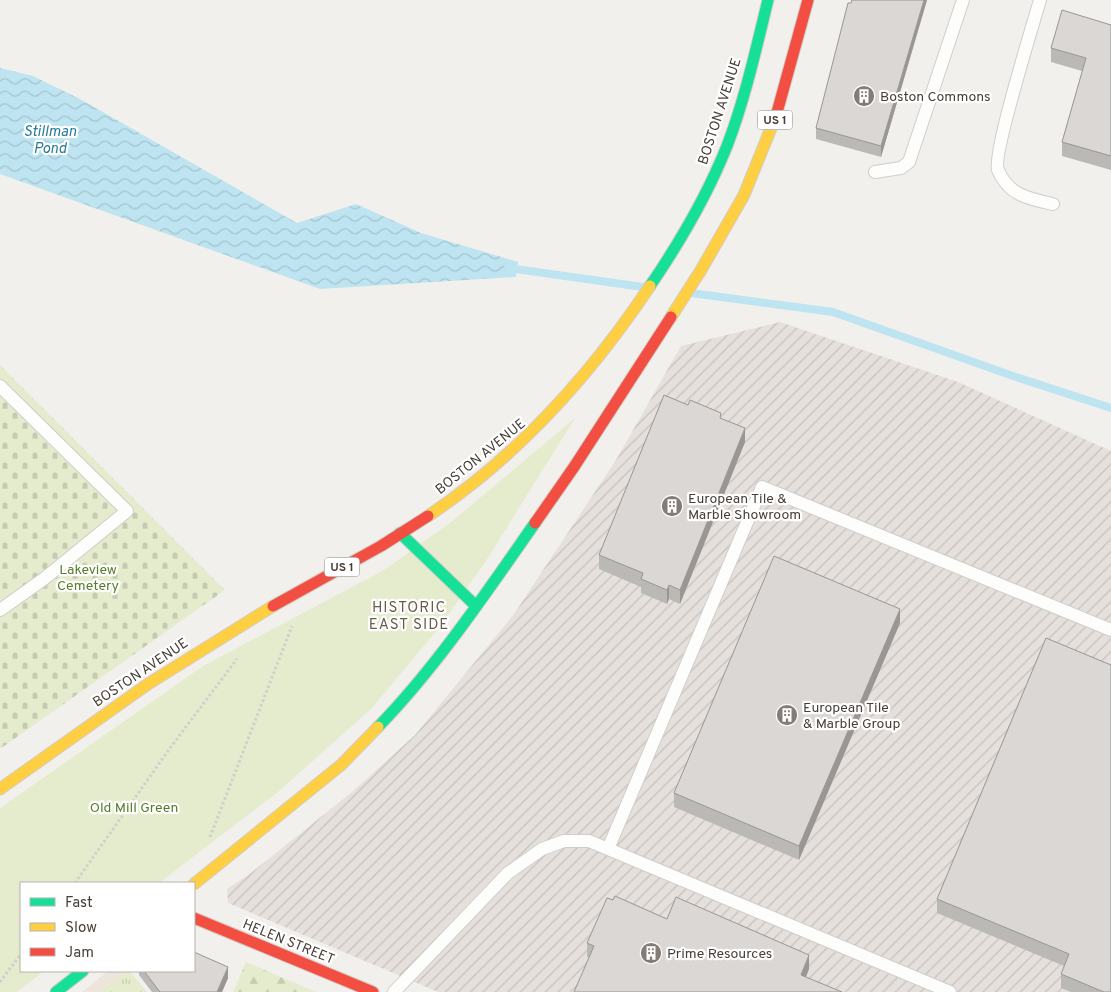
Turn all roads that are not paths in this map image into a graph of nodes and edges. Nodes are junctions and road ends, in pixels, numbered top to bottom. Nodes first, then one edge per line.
1 (768, 0) edge
2 (808, 0) edge
3 (962, 0) edge
4 (1040, 0) edge
5 (875, 172) dead end
6 (1053, 204) dead end
7 (0, 386) edge
8 (400, 533) junction
9 (476, 606) junction
10 (0, 610) edge
11 (1111, 630) edge
12 (0, 789) edge
13 (608, 849) junction
14 (195, 883) edge
15 (195, 918) edge
16 (82, 972) edge
17 (56, 992) edge
18 (373, 992) edge
19 (394, 992) edge
20 (950, 992) edge

1 - 8 main road, BOSTON AVENUE / US 1
2 - 9 main road, US 1
3 - 5 lane
4 - 6 lane
7 - 10 lane
8 - 9 main road
8 - 12 main road, BOSTON AVENUE / US 1
9 - 14 main road, US 1
11 - 13 lane
13 - 19 lane
13 - 20 lane
15 - 18 main road, HELEN STREET
16 - 17 main road

